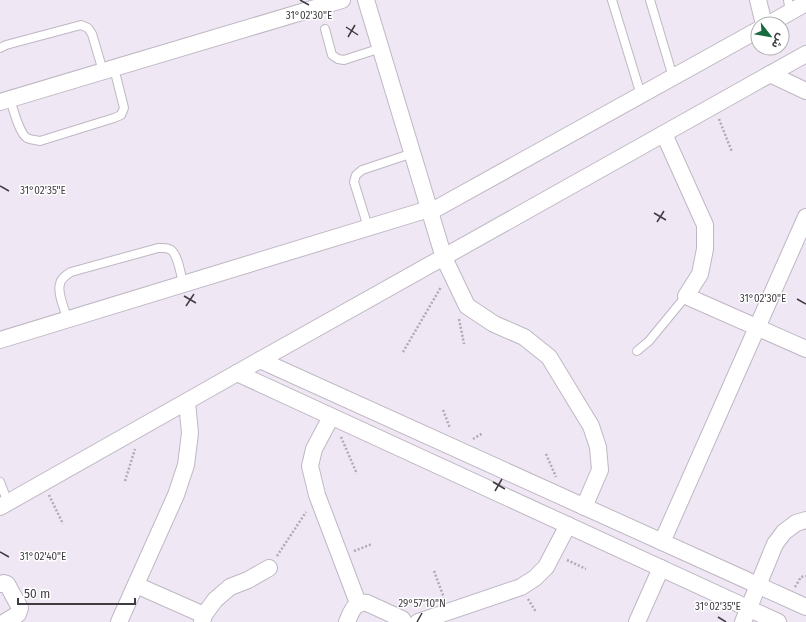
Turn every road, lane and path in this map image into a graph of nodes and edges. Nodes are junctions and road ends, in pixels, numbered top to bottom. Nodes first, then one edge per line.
1 (342, 0) edge
2 (366, 0) edge
3 (612, 0) edge
4 (650, 0) edge
5 (758, 0) edge
6 (806, 3) edge
7 (789, 6) edge
8 (762, 16) edge
9 (778, 16) edge
10 (325, 29) dead end
11 (750, 34) edge
12 (0, 48) edge
13 (381, 48) junction
14 (802, 60) edge
15 (108, 70) junction
16 (770, 74) junction
17 (673, 77) junction
18 (806, 91) edge
19 (641, 95) junction
20 (3, 98) edge
21 (714, 106) junction
22 (664, 134) junction
23 (732, 152) dead end
24 (413, 153) junction
25 (430, 210) junction
26 (806, 217) edge
27 (368, 228) junction
28 (447, 264) junction
29 (183, 284) junction
30 (686, 296) junction
31 (68, 320) junction
32 (757, 328) junction
33 (0, 340) edge
34 (806, 349) edge
35 (637, 351) dead end
36 (403, 352) dead end
37 (260, 360) junction
38 (238, 374) junction
39 (187, 402) junction
40 (378, 413) junction
41 (331, 416) junction
42 (142, 428) junction
43 (369, 434) junction
44 (357, 474) dead end
45 (125, 481) dead end
46 (0, 482) edge
47 (44, 482) junction
48 (318, 494) junction
49 (4, 505) edge
50 (584, 507) junction
51 (806, 520) edge
52 (63, 524) dead end
53 (568, 526) junction
54 (662, 542) junction
55 (554, 553) junction
56 (270, 568) joint
57 (661, 568) junction
58 (586, 569) dead end
59 (434, 571) dead end
60 (0, 584) edge
61 (136, 585) junction
62 (758, 586) junction
63 (358, 603) junction
64 (806, 607) edge
65 (449, 612) junction
66 (746, 615) edge
67 (203, 619) edge
68 (5, 622) edge
69 (119, 622) edge
70 (347, 622) edge
71 (404, 622) edge
72 (418, 622) edge
73 (637, 622) edge
74 (778, 622) edge

1 - 15 street
2 - 13 street
3 - 19 lane
4 - 17 lane
5 - 8 street
6 - 7 street
7 - 9 street
10 - 13 lane
11 - 17 street
12 - 15 lane
13 - 24 street
14 - 16 street
15 - 20 street
15 - 20 lane
16 - 18 street
16 - 21 street
17 - 19 street
19 - 25 street
21 - 22 street
21 - 23 path
22 - 28 street
22 - 30 street
24 - 25 street
24 - 27 lane
25 - 27 street
25 - 28 street
26 - 32 street
27 - 29 street
28 - 36 path
28 - 37 street
28 - 50 street
29 - 31 street
29 - 31 lane
30 - 32 street
30 - 35 lane
31 - 33 street
32 - 34 street
32 - 54 street
37 - 38 street
37 - 40 street
38 - 39 street
38 - 41 street
39 - 42 street
39 - 61 street
40 - 43 street
40 - 50 street
41 - 43 street
41 - 44 path
41 - 48 street
42 - 45 path
42 - 47 street
43 - 53 street
46 - 49 lane
47 - 49 street
47 - 52 path
48 - 56 path
48 - 63 street
50 - 54 street
51 - 62 street
53 - 55 street
53 - 57 street
54 - 62 street
55 - 58 path
55 - 65 street
56 - 67 street
57 - 66 street
57 - 73 street
59 - 65 path
60 - 68 street
61 - 67 street
61 - 69 street
62 - 64 street
62 - 66 street
63 - 70 street
63 - 71 street
65 - 72 street
66 - 74 street

